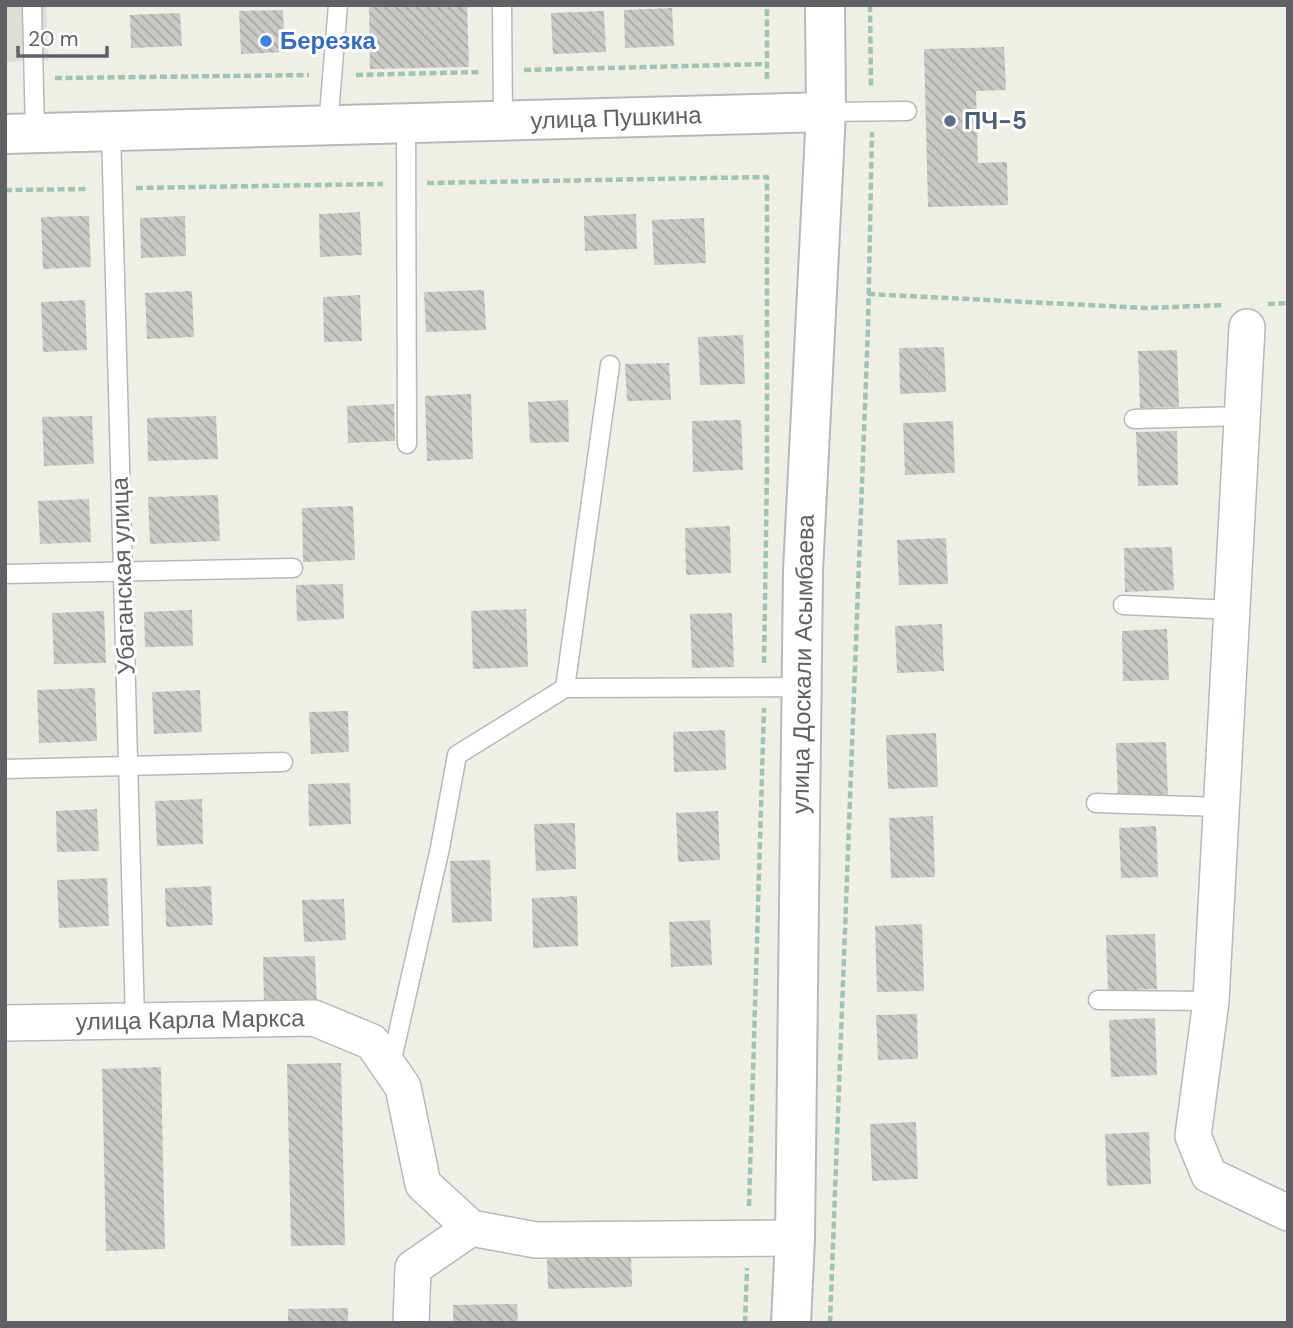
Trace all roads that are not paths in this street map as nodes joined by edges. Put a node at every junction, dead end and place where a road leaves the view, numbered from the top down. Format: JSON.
{"nodes":[{"id":1,"x":32,"y":5,"type":"edge"},
{"id":2,"x":338,"y":5,"type":"edge"},
{"id":3,"x":502,"y":5,"type":"edge"},
{"id":4,"x":825,"y":5,"type":"edge"},
{"id":5,"x":907,"y":111,"type":"dead end"},
{"id":6,"x":826,"y":112,"type":"junction"},
{"id":7,"x":503,"y":121,"type":"junction"},
{"id":8,"x":406,"y":123,"type":"junction"},
{"id":9,"x":328,"y":126,"type":"junction"},
{"id":10,"x":110,"y":131,"type":"junction"},
{"id":11,"x":20,"y":134,"type":"edge"},
{"id":12,"x":1249,"y":312,"type":"road end"},
{"id":13,"x":610,"y":365,"type":"dead end"},
{"id":14,"x":1242,"y":416,"type":"junction"},
{"id":15,"x":1134,"y":419,"type":"dead end"},
{"id":16,"x":407,"y":444,"type":"dead end"},
{"id":17,"x":293,"y":568,"type":"dead end"},
{"id":18,"x":122,"y":572,"type":"junction"},
{"id":19,"x":5,"y":574,"type":"edge"},
{"id":20,"x":1124,"y":605,"type":"dead end"},
{"id":21,"x":1232,"y":610,"type":"junction"},
{"id":22,"x":802,"y":687,"type":"junction"},
{"id":23,"x":565,"y":688,"type":"junction"},
{"id":24,"x":283,"y":762,"type":"dead end"},
{"id":25,"x":128,"y":766,"type":"junction"},
{"id":26,"x":5,"y":769,"type":"edge"},
{"id":27,"x":1096,"y":803,"type":"dead end"},
{"id":28,"x":1221,"y":807,"type":"junction"},
{"id":29,"x":1097,"y":1000,"type":"dead end"},
{"id":30,"x":1211,"y":1001,"type":"junction"},
{"id":31,"x":135,"y":1020,"type":"junction"},
{"id":32,"x":5,"y":1023,"type":"edge"},
{"id":33,"x":390,"y":1069,"type":"junction"},
{"id":34,"x":1288,"y":1213,"type":"edge"},
{"id":35,"x":471,"y":1228,"type":"junction"},
{"id":36,"x":795,"y":1238,"type":"junction"},
{"id":37,"x":411,"y":1323,"type":"edge"},
{"id":38,"x":791,"y":1323,"type":"edge"}],
"edges":[{"from":1,"to":11,"type":"lane"},
{"from":2,"to":9,"type":"lane"},
{"from":3,"to":7,"type":"lane"},
{"from":4,"to":6,"type":"street","name":"улица Доскали Асымбаева"},
{"from":5,"to":6,"type":"lane"},
{"from":6,"to":7,"type":"street","name":"улица Пушкина"},
{"from":6,"to":22,"type":"street","name":"улица Доскали Асымбаева"},
{"from":7,"to":8,"type":"street","name":"улица Пушкина"},
{"from":8,"to":9,"type":"street","name":"улица Пушкина"},
{"from":8,"to":16,"type":"lane"},
{"from":9,"to":10,"type":"street","name":"улица Пушкина"},
{"from":10,"to":11,"type":"street","name":"улица Пушкина"},
{"from":10,"to":18,"type":"lane","name":"Убаганская улица"},
{"from":12,"to":14,"type":"street"},
{"from":13,"to":23,"type":"lane"},
{"from":14,"to":15,"type":"lane"},
{"from":14,"to":21,"type":"street"},
{"from":17,"to":18,"type":"lane"},
{"from":18,"to":19,"type":"lane"},
{"from":18,"to":25,"type":"lane","name":"Убаганская улица"},
{"from":20,"to":21,"type":"lane"},
{"from":21,"to":28,"type":"street"},
{"from":22,"to":23,"type":"lane"},
{"from":22,"to":36,"type":"street","name":"улица Доскали Асымбаева"},
{"from":23,"to":33,"type":"lane"},
{"from":24,"to":25,"type":"lane"},
{"from":25,"to":26,"type":"lane"},
{"from":25,"to":31,"type":"lane","name":"Убаганская улица"},
{"from":27,"to":28,"type":"lane"},
{"from":28,"to":30,"type":"street"},
{"from":29,"to":30,"type":"lane"},
{"from":30,"to":34,"type":"street"},
{"from":31,"to":32,"type":"street","name":"улица Карла Маркса"},
{"from":31,"to":33,"type":"street","name":"улица Карла Маркса"},
{"from":33,"to":35,"type":"street","name":"улица Карла Маркса"},
{"from":35,"to":36,"type":"street"},
{"from":35,"to":37,"type":"street"},
{"from":36,"to":38,"type":"street","name":"улица Доскали Асымбаева"}]}
